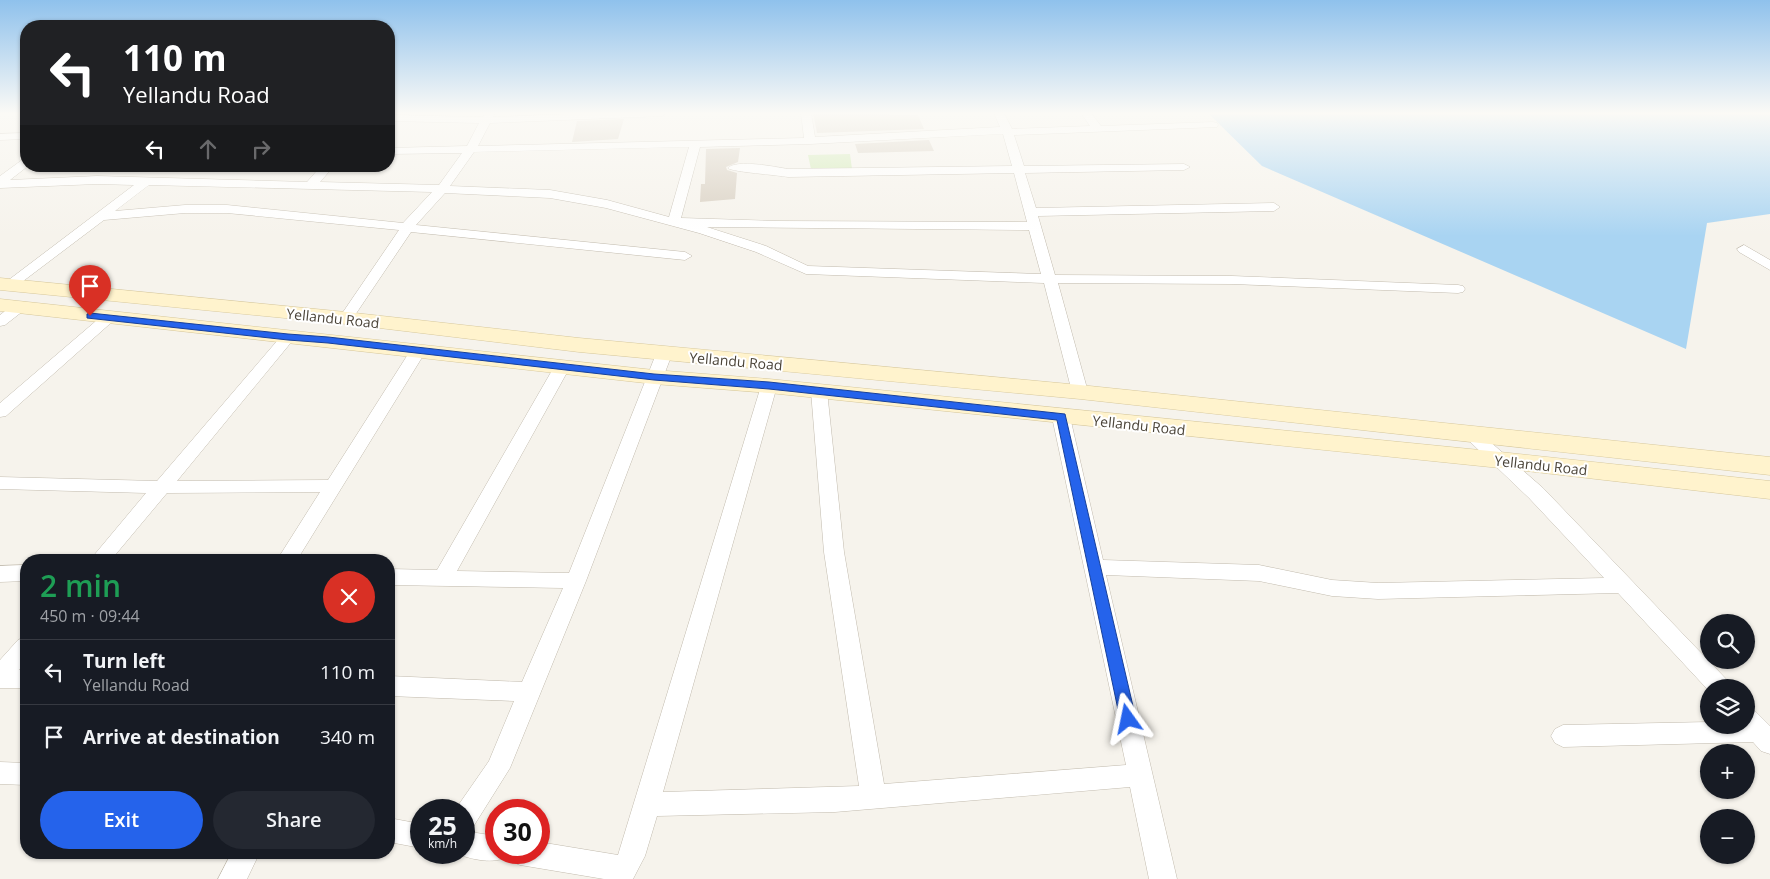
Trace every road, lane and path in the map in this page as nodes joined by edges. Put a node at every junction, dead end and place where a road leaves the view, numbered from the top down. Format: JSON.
{"nodes":[{"id":1,"x":467,"y":154,"type":"edge"},
{"id":2,"x":693,"y":154,"type":"edge"},
{"id":3,"x":1014,"y":154,"type":"edge"},
{"id":4,"x":20,"y":167,"type":"edge"},
{"id":5,"x":1184,"y":167,"type":"dead end"},
{"id":6,"x":734,"y":168,"type":"dead end"},
{"id":7,"x":1018,"y":170,"type":"junction"},
{"id":8,"x":323,"y":172,"type":"edge"},
{"id":9,"x":145,"y":182,"type":"junction"},
{"id":10,"x":0,"y":183,"type":"edge"},
{"id":11,"x":311,"y":186,"type":"junction"},
{"id":12,"x":442,"y":188,"type":"junction"},
{"id":13,"x":1274,"y":207,"type":"dead end"},
{"id":14,"x":1030,"y":212,"type":"junction"},
{"id":15,"x":100,"y":216,"type":"junction"},
{"id":16,"x":674,"y":222,"type":"junction"},
{"id":17,"x":408,"y":226,"type":"junction"},
{"id":18,"x":1035,"y":226,"type":"junction"},
{"id":19,"x":1744,"y":249,"type":"dead end"},
{"id":20,"x":685,"y":256,"type":"dead end"},
{"id":21,"x":1770,"y":266,"type":"edge"},
{"id":22,"x":1051,"y":279,"type":"junction"},
{"id":23,"x":1458,"y":289,"type":"dead end"},
{"id":24,"x":5,"y":301,"type":"edge"},
{"id":25,"x":108,"y":318,"type":"junction"},
{"id":26,"x":346,"y":318,"type":"junction"},
{"id":27,"x":288,"y":337,"type":"junction"},
{"id":28,"x":418,"y":351,"type":"junction"},
{"id":29,"x":664,"y":354,"type":"junction"},
{"id":30,"x":562,"y":367,"type":"junction"},
{"id":31,"x":654,"y":377,"type":"junction"},
{"id":32,"x":769,"y":386,"type":"junction"},
{"id":33,"x":819,"y":391,"type":"junction"},
{"id":34,"x":1080,"y":392,"type":"junction"},
{"id":35,"x":0,"y":412,"type":"edge"},
{"id":36,"x":1062,"y":417,"type":"junction"},
{"id":37,"x":1473,"y":436,"type":"junction"},
{"id":38,"x":1500,"y":460,"type":"junction"},
{"id":39,"x":1770,"y":466,"type":"edge"},
{"id":40,"x":0,"y":483,"type":"edge"},
{"id":41,"x":335,"y":486,"type":"junction"},
{"id":42,"x":163,"y":487,"type":"junction"},
{"id":43,"x":1770,"y":490,"type":"edge"},
{"id":44,"x":105,"y":554,"type":"edge"},
{"id":45,"x":291,"y":554,"type":"edge"},
{"id":46,"x":1094,"y":567,"type":"junction"},
{"id":47,"x":20,"y":573,"type":"edge"},
{"id":48,"x":0,"y":574,"type":"edge"},
{"id":49,"x":395,"y":577,"type":"edge"},
{"id":50,"x":443,"y":578,"type":"junction"},
{"id":51,"x":576,"y":581,"type":"junction"},
{"id":52,"x":1623,"y":585,"type":"junction"},
{"id":53,"x":20,"y":653,"type":"edge"},
{"id":54,"x":0,"y":677,"type":"edge"},
{"id":55,"x":20,"y":679,"type":"edge"},
{"id":56,"x":1712,"y":679,"type":"edge"},
{"id":57,"x":395,"y":686,"type":"edge"},
{"id":58,"x":530,"y":692,"type":"junction"},
{"id":59,"x":1759,"y":730,"type":"edge"},
{"id":60,"x":1563,"y":736,"type":"dead end"},
{"id":61,"x":0,"y":773,"type":"edge"},
{"id":62,"x":20,"y":774,"type":"edge"},
{"id":63,"x":1140,"y":776,"type":"junction"},
{"id":64,"x":873,"y":796,"type":"junction"},
{"id":65,"x":475,"y":802,"type":"edge"},
{"id":66,"x":647,"y":804,"type":"junction"},
{"id":67,"x":395,"y":831,"type":"edge"},
{"id":68,"x":410,"y":834,"type":"edge"},
{"id":69,"x":550,"y":858,"type":"edge"},
{"id":70,"x":243,"y":859,"type":"edge"},
{"id":71,"x":622,"y":874,"type":"edge"},
{"id":72,"x":232,"y":879,"type":"edge"},
{"id":73,"x":1163,"y":879,"type":"edge"}],
"edges":[{"from":1,"to":12,"type":"street"},
{"from":2,"to":16,"type":"street"},
{"from":3,"to":7,"type":"street"},
{"from":4,"to":10,"type":"street"},
{"from":5,"to":7,"type":"street"},
{"from":6,"to":7,"type":"street"},
{"from":7,"to":14,"type":"street"},
{"from":8,"to":11,"type":"street"},
{"from":9,"to":10,"type":"street"},
{"from":9,"to":11,"type":"street"},
{"from":9,"to":15,"type":"street"},
{"from":11,"to":12,"type":"street"},
{"from":12,"to":16,"type":"street"},
{"from":12,"to":17,"type":"street"},
{"from":13,"to":14,"type":"street"},
{"from":14,"to":18,"type":"street"},
{"from":15,"to":17,"type":"street"},
{"from":15,"to":24,"type":"street"},
{"from":16,"to":18,"type":"street"},
{"from":16,"to":22,"type":"street"},
{"from":17,"to":20,"type":"street"},
{"from":17,"to":26,"type":"street"},
{"from":18,"to":22,"type":"street"},
{"from":19,"to":21,"type":"street"},
{"from":22,"to":23,"type":"street"},
{"from":22,"to":34,"type":"street"},
{"from":24,"to":25,"type":"main road","name":"Yellandu Road"},
{"from":24,"to":26,"type":"main road","name":"Yellandu Road"},
{"from":25,"to":27,"type":"main road","name":"Yellandu Road"},
{"from":25,"to":35,"type":"street"},
{"from":26,"to":29,"type":"main road","name":"Yellandu Road"},
{"from":27,"to":28,"type":"main road","name":"Yellandu Road"},
{"from":27,"to":42,"type":"street"},
{"from":28,"to":30,"type":"main road","name":"Yellandu Road"},
{"from":28,"to":41,"type":"street"},
{"from":29,"to":31,"type":"street"},
{"from":29,"to":34,"type":"main road","name":"Yellandu Road"},
{"from":30,"to":31,"type":"main road","name":"Yellandu Road"},
{"from":30,"to":50,"type":"street"},
{"from":31,"to":32,"type":"main road","name":"Yellandu Road"},
{"from":31,"to":51,"type":"street"},
{"from":32,"to":33,"type":"main road","name":"Yellandu Road"},
{"from":32,"to":66,"type":"street"},
{"from":33,"to":36,"type":"main road","name":"Yellandu Road"},
{"from":33,"to":64,"type":"street"},
{"from":34,"to":37,"type":"main road","name":"Yellandu Road"},
{"from":36,"to":38,"type":"main road","name":"Yellandu Road"},
{"from":36,"to":46,"type":"street"},
{"from":37,"to":38,"type":"street"},
{"from":37,"to":39,"type":"main road","name":"Yellandu Road"},
{"from":38,"to":43,"type":"main road","name":"Yellandu Road"},
{"from":38,"to":52,"type":"street"},
{"from":40,"to":42,"type":"street"},
{"from":41,"to":42,"type":"street"},
{"from":41,"to":45,"type":"street"},
{"from":42,"to":44,"type":"street"},
{"from":46,"to":52,"type":"street"},
{"from":46,"to":63,"type":"street"},
{"from":47,"to":48,"type":"street"},
{"from":49,"to":50,"type":"street"},
{"from":50,"to":51,"type":"street"},
{"from":51,"to":58,"type":"street"},
{"from":52,"to":56,"type":"street"},
{"from":53,"to":54,"type":"street"},
{"from":54,"to":55,"type":"street"},
{"from":57,"to":58,"type":"street"},
{"from":58,"to":65,"type":"street"},
{"from":59,"to":60,"type":"street"},
{"from":61,"to":62,"type":"street"},
{"from":63,"to":64,"type":"street"},
{"from":63,"to":73,"type":"street"},
{"from":64,"to":66,"type":"street"},
{"from":66,"to":71,"type":"street"},
{"from":67,"to":68,"type":"street"},
{"from":69,"to":71,"type":"street"},
{"from":70,"to":72,"type":"street"}]}
